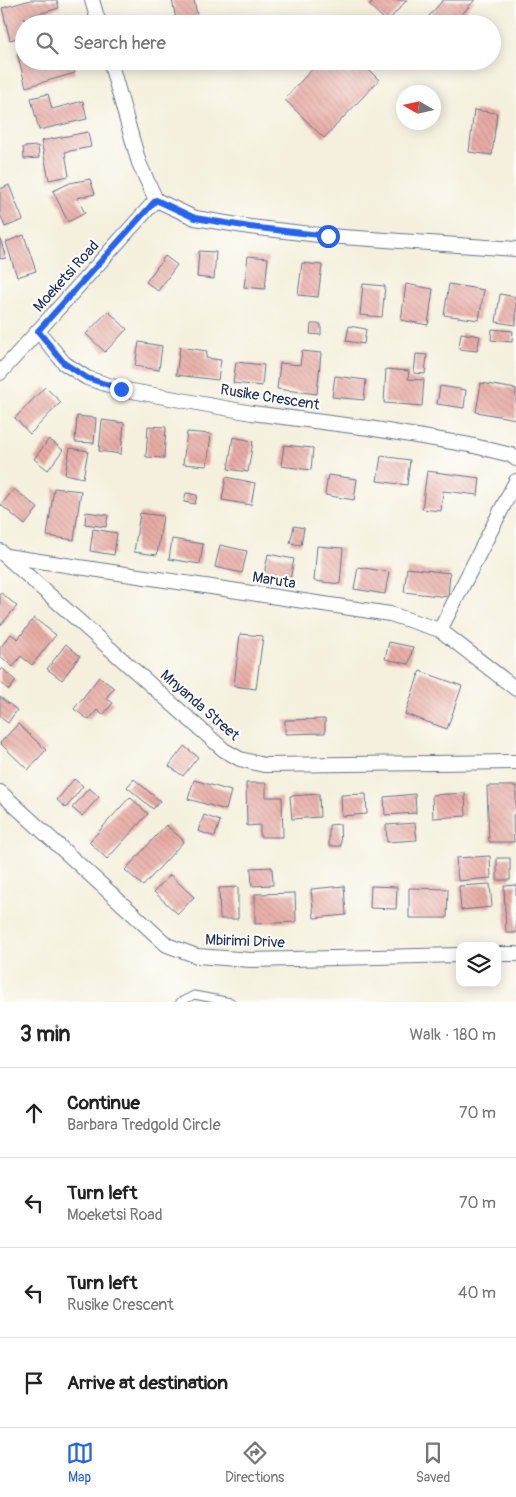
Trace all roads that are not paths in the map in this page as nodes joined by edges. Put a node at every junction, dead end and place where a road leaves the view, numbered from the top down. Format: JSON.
{"nodes":[{"id":1,"x":92,"y":0,"type":"edge"},
{"id":2,"x":96,"y":15,"type":"edge"},
{"id":3,"x":113,"y":70,"type":"edge"},
{"id":4,"x":156,"y":200,"type":"junction"},
{"id":5,"x":516,"y":249,"type":"edge"},
{"id":6,"x":38,"y":331,"type":"junction"},
{"id":7,"x":2,"y":365,"type":"edge"},
{"id":8,"x":516,"y":459,"type":"edge"},
{"id":9,"x":516,"y":480,"type":"edge"},
{"id":10,"x":3,"y":553,"type":"edge"},
{"id":11,"x":440,"y":630,"type":"junction"},
{"id":12,"x":516,"y":690,"type":"edge"},
{"id":13,"x":516,"y":762,"type":"edge"},
{"id":14,"x":0,"y":792,"type":"edge"},
{"id":15,"x":501,"y":954,"type":"edge"},
{"id":16,"x":516,"y":954,"type":"edge"},
{"id":17,"x":456,"y":955,"type":"edge"},
{"id":18,"x":180,"y":1002,"type":"edge"},
{"id":19,"x":231,"y":1002,"type":"edge"}],
"edges":[{"from":1,"to":2,"type":"street"},
{"from":3,"to":4,"type":"street"},
{"from":4,"to":5,"type":"street"},
{"from":4,"to":6,"type":"street","name":"Moeketsi Road"},
{"from":6,"to":7,"type":"street","name":"Moeketsi Road"},
{"from":6,"to":8,"type":"street","name":"Rusike Crescent"},
{"from":9,"to":11,"type":"street"},
{"from":10,"to":11,"type":"street","name":"Maruta"},
{"from":10,"to":13,"type":"street","name":"Mnyanda Street"},
{"from":11,"to":12,"type":"street","name":"Maruta"},
{"from":14,"to":17,"type":"street","name":"Mbirimi Drive"},
{"from":15,"to":16,"type":"street"},
{"from":18,"to":19,"type":"lane"}]}
